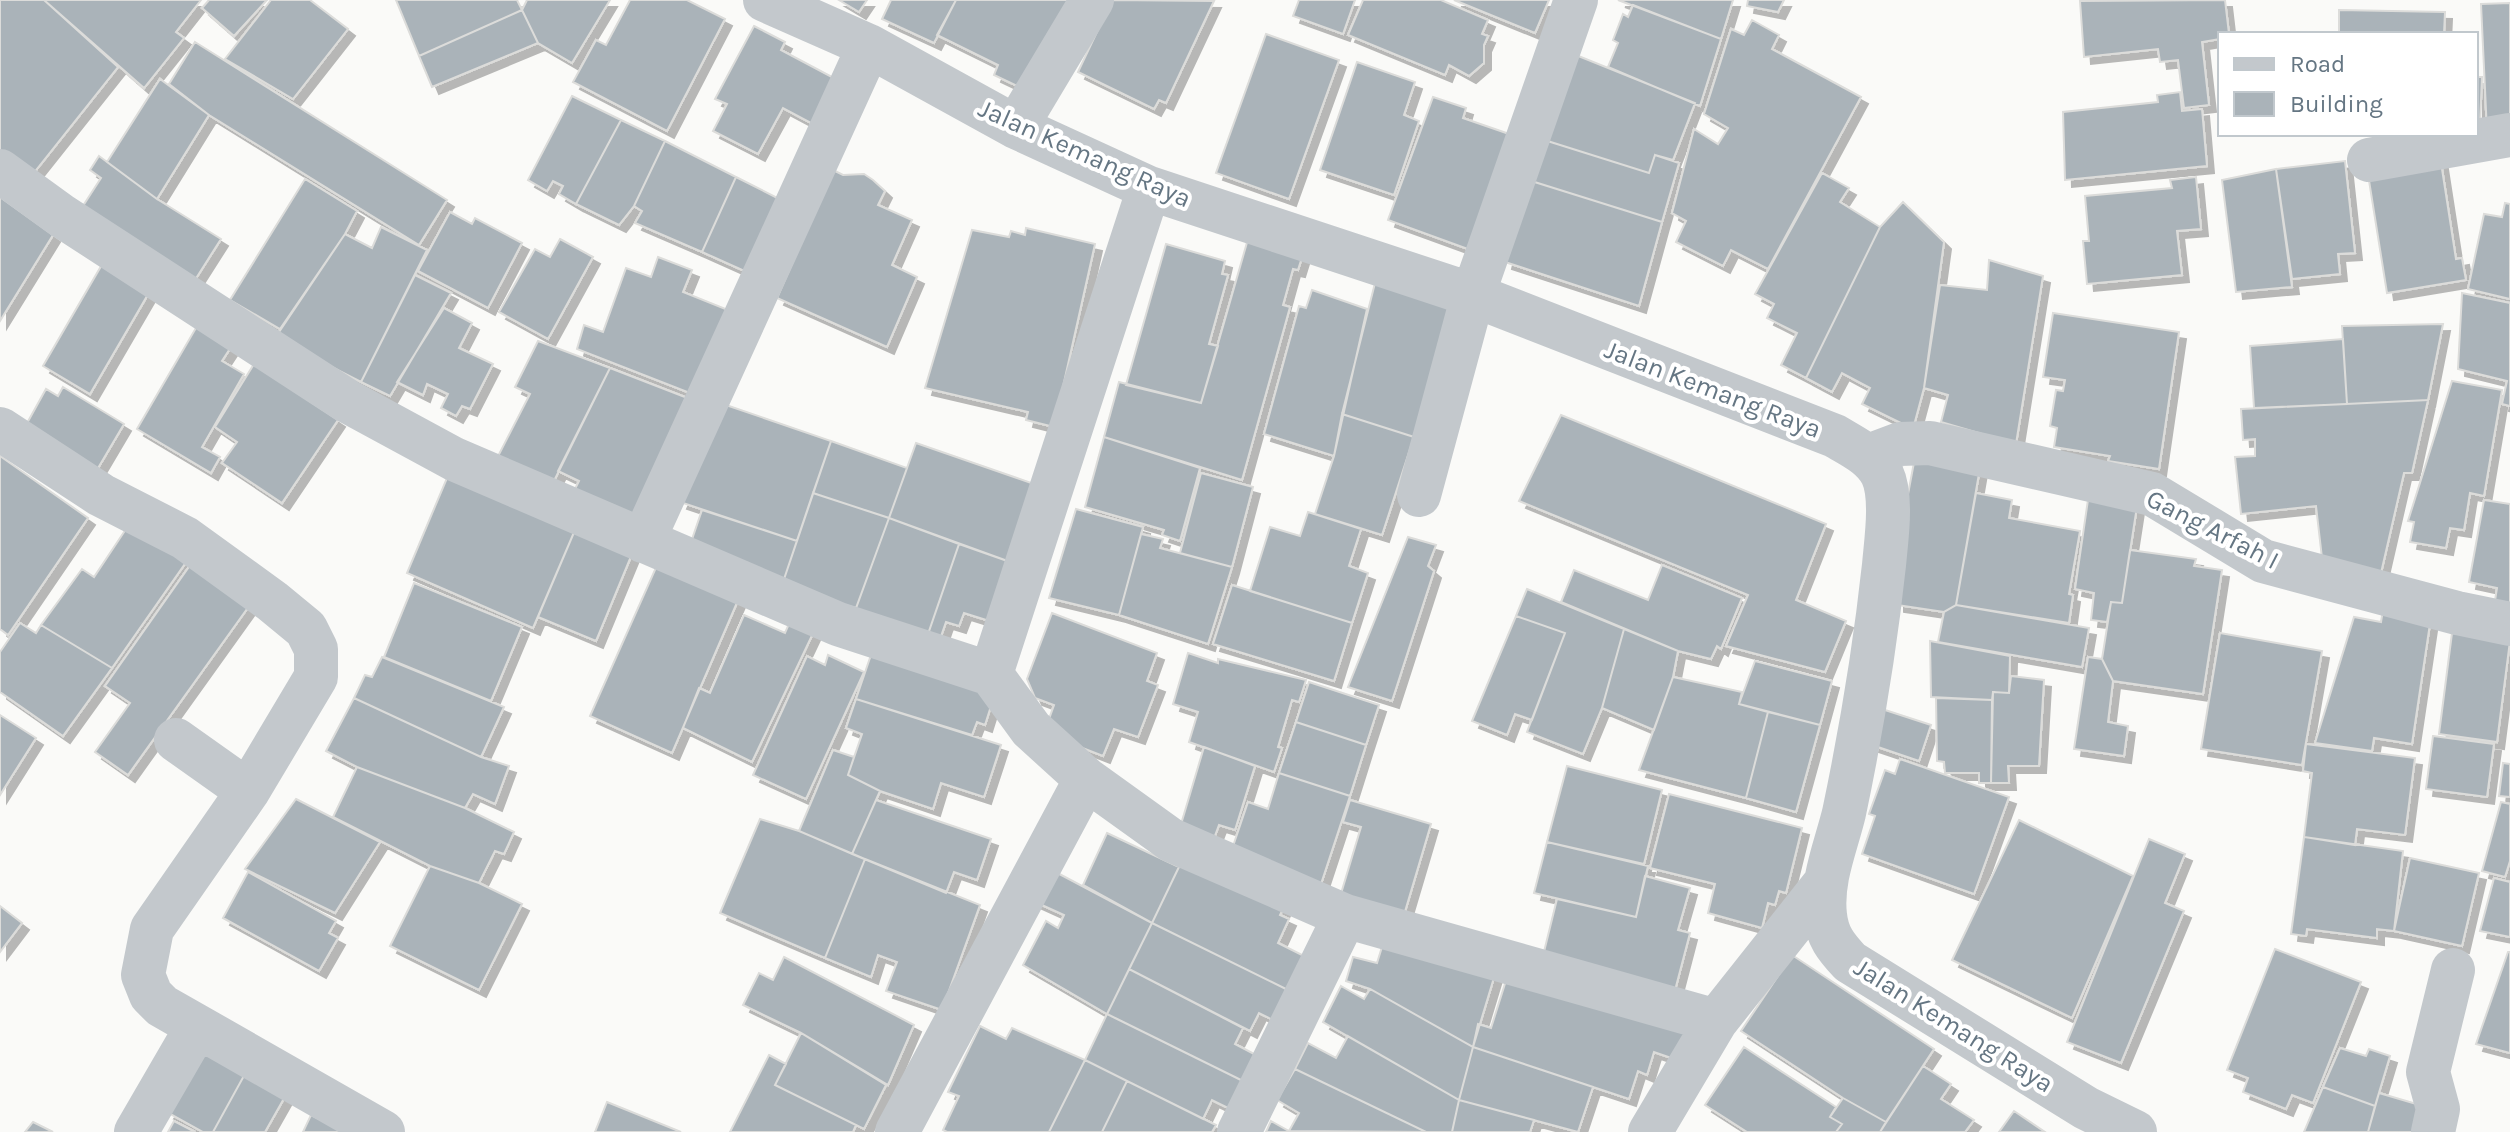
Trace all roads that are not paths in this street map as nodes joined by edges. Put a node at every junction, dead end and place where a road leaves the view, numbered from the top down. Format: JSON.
{"nodes":[{"id":1,"x":765,"y":0,"type":"edge"},
{"id":2,"x":1092,"y":0,"type":"edge"},
{"id":3,"x":1576,"y":0,"type":"edge"},
{"id":4,"x":869,"y":46,"type":"junction"},
{"id":5,"x":1016,"y":127,"type":"junction"},
{"id":6,"x":2510,"y":135,"type":"edge"},
{"id":7,"x":2369,"y":160,"type":"dead end"},
{"id":8,"x":0,"y":171,"type":"edge"},
{"id":9,"x":1149,"y":188,"type":"junction"},
{"id":10,"x":1473,"y":295,"type":"junction"},
{"id":11,"x":0,"y":429,"type":"edge"},
{"id":12,"x":1868,"y":456,"type":"junction"},
{"id":13,"x":1419,"y":495,"type":"dead end"},
{"id":14,"x":643,"y":541,"type":"junction"},
{"id":15,"x":2510,"y":624,"type":"edge"},
{"id":16,"x":991,"y":674,"type":"junction"},
{"id":17,"x":176,"y":740,"type":"dead end"},
{"id":18,"x":1086,"y":779,"type":"junction"},
{"id":19,"x":248,"y":791,"type":"junction"},
{"id":20,"x":1826,"y":882,"type":"junction"},
{"id":21,"x":1345,"y":916,"type":"junction"},
{"id":22,"x":2453,"y":970,"type":"dead end"},
{"id":23,"x":1716,"y":1021,"type":"junction"},
{"id":24,"x":197,"y":1027,"type":"junction"},
{"id":25,"x":136,"y":1132,"type":"edge"},
{"id":26,"x":383,"y":1132,"type":"edge"},
{"id":27,"x":897,"y":1132,"type":"edge"},
{"id":28,"x":1239,"y":1132,"type":"edge"},
{"id":29,"x":1650,"y":1132,"type":"edge"},
{"id":30,"x":2135,"y":1132,"type":"edge"},
{"id":31,"x":2433,"y":1132,"type":"edge"}],
"edges":[{"from":1,"to":4,"type":"street","name":"Jalan Kemang Raya"},
{"from":2,"to":5,"type":"street"},
{"from":3,"to":10,"type":"street"},
{"from":4,"to":5,"type":"street","name":"Jalan Kemang Raya"},
{"from":4,"to":14,"type":"street"},
{"from":5,"to":9,"type":"street","name":"Jalan Kemang Raya"},
{"from":6,"to":7,"type":"street"},
{"from":8,"to":14,"type":"street"},
{"from":9,"to":10,"type":"street","name":"Jalan Kemang Raya"},
{"from":9,"to":16,"type":"street"},
{"from":10,"to":12,"type":"street","name":"Jalan Kemang Raya"},
{"from":10,"to":13,"type":"street"},
{"from":11,"to":19,"type":"street"},
{"from":12,"to":15,"type":"street","name":"Gang Arfah I"},
{"from":12,"to":20,"type":"street","name":"Jalan Kemang Raya"},
{"from":14,"to":16,"type":"street"},
{"from":16,"to":18,"type":"street"},
{"from":17,"to":19,"type":"street"},
{"from":18,"to":21,"type":"street"},
{"from":18,"to":27,"type":"street"},
{"from":19,"to":24,"type":"street"},
{"from":20,"to":23,"type":"street"},
{"from":20,"to":30,"type":"street","name":"Jalan Kemang Raya"},
{"from":21,"to":23,"type":"street"},
{"from":21,"to":28,"type":"street"},
{"from":22,"to":31,"type":"street"},
{"from":23,"to":29,"type":"street"},
{"from":24,"to":25,"type":"street"},
{"from":24,"to":26,"type":"street"}]}
